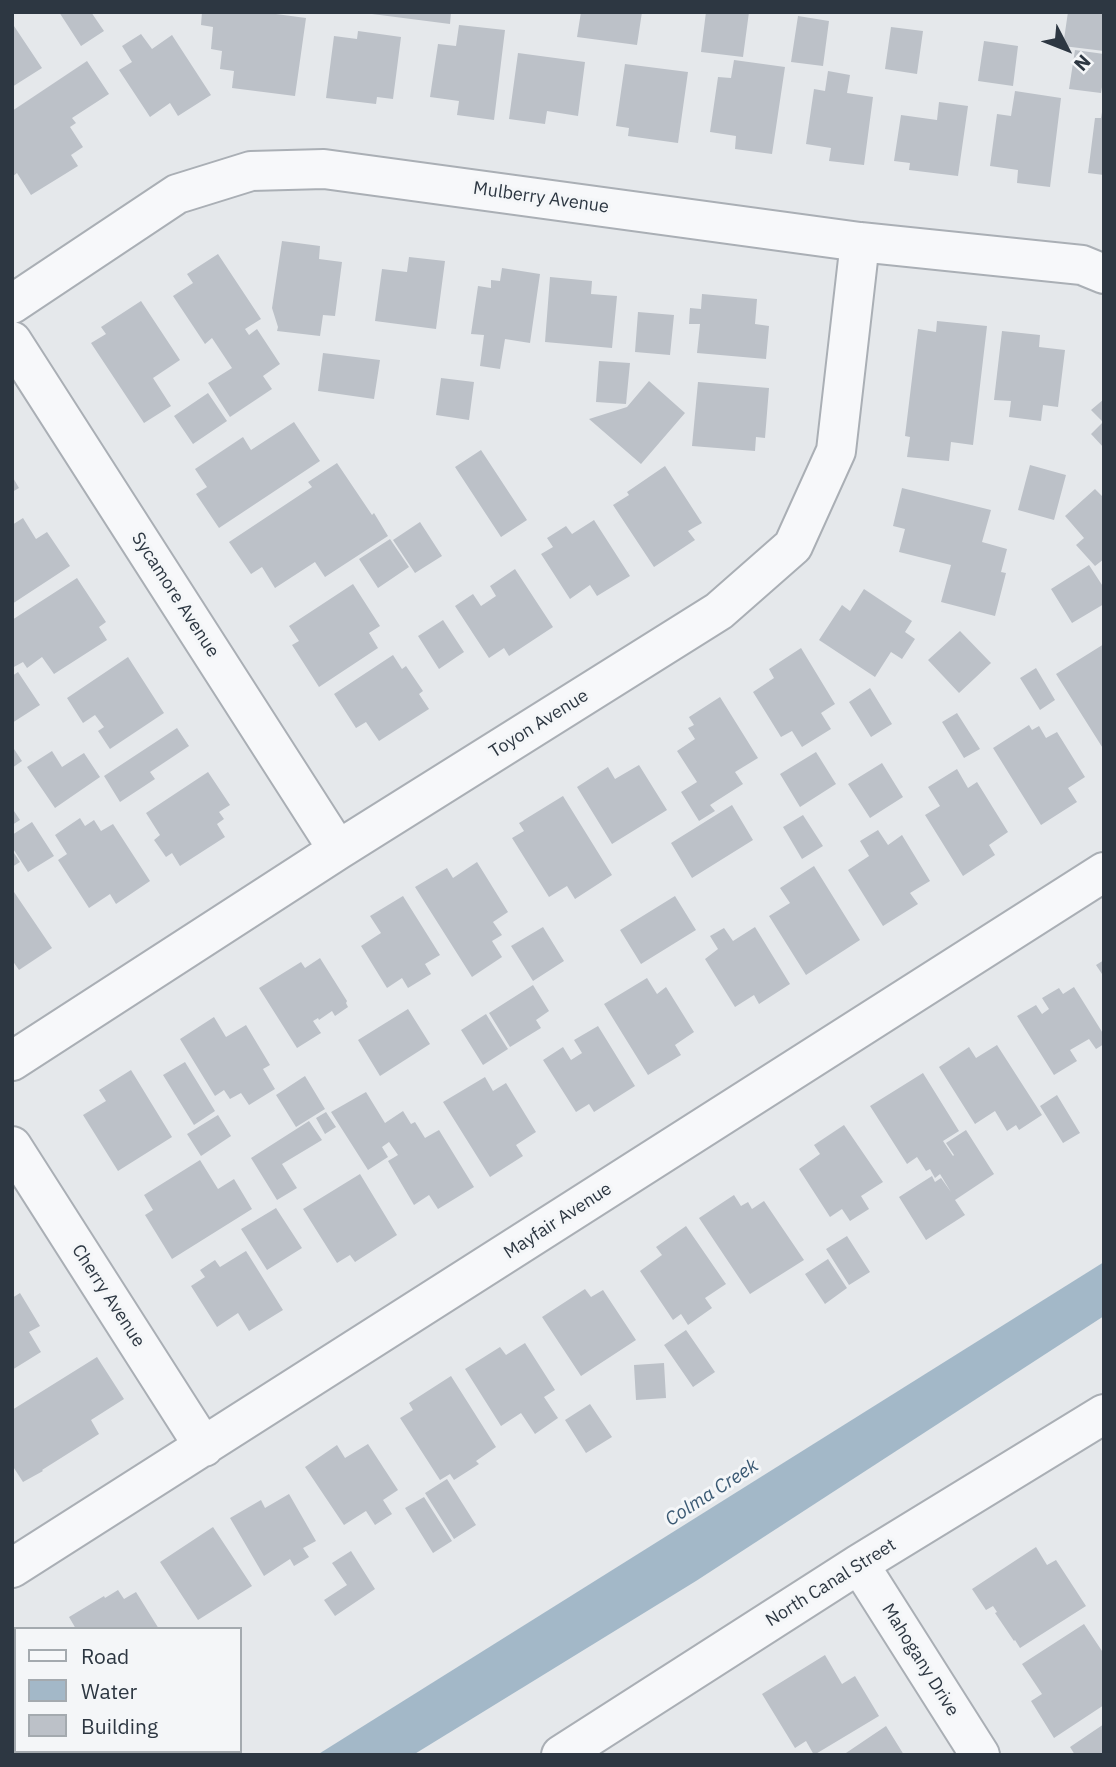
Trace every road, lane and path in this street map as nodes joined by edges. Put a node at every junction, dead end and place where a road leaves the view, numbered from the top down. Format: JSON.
{"nodes":[{"id":1,"x":860,"y":242,"type":"junction"},
{"id":2,"x":1104,"y":274,"type":"edge"},
{"id":3,"x":12,"y":304,"type":"edge"},
{"id":4,"x":12,"y":341,"type":"edge"},
{"id":5,"x":338,"y":850,"type":"junction"},
{"id":6,"x":1104,"y":872,"type":"edge"},
{"id":7,"x":12,"y":1062,"type":"edge"},
{"id":8,"x":12,"y":1146,"type":"edge"},
{"id":9,"x":1104,"y":1414,"type":"edge"},
{"id":10,"x":204,"y":1447,"type":"junction"},
{"id":11,"x":859,"y":1564,"type":"junction"},
{"id":12,"x":12,"y":1568,"type":"edge"},
{"id":13,"x":561,"y":1755,"type":"edge"},
{"id":14,"x":980,"y":1755,"type":"edge"}],
"edges":[{"from":1,"to":2,"type":"street","name":"Mulberry Avenue"},
{"from":1,"to":3,"type":"street","name":"Mulberry Avenue"},
{"from":1,"to":5,"type":"street","name":"Toyon Avenue"},
{"from":4,"to":5,"type":"street","name":"Sycamore Avenue"},
{"from":5,"to":7,"type":"street","name":"Toyon Avenue"},
{"from":6,"to":10,"type":"street","name":"Mayfair Avenue"},
{"from":8,"to":10,"type":"street","name":"Cherry Avenue"},
{"from":9,"to":11,"type":"street","name":"North Canal Street"},
{"from":10,"to":12,"type":"street","name":"Mayfair Avenue"},
{"from":11,"to":13,"type":"street","name":"North Canal Street"},
{"from":11,"to":14,"type":"street","name":"Mahogany Drive"}]}
